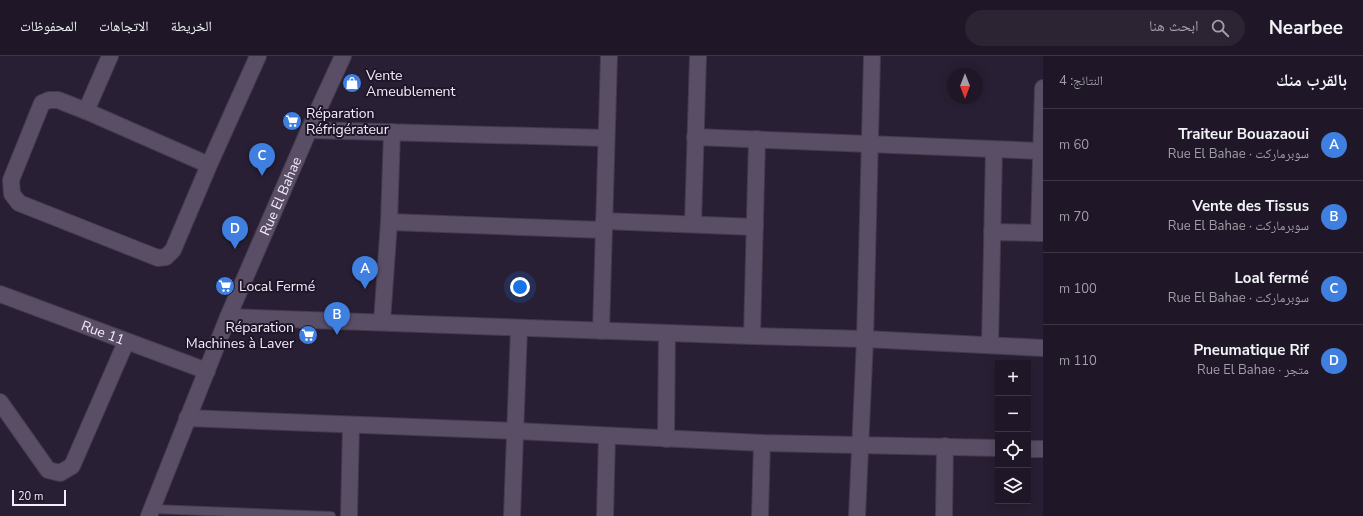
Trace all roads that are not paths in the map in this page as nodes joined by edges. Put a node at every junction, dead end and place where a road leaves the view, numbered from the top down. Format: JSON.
{"nodes":[{"id":1,"x":110,"y":56,"type":"edge"},
{"id":2,"x":258,"y":56,"type":"edge"},
{"id":3,"x":343,"y":56,"type":"edge"},
{"id":4,"x":609,"y":56,"type":"edge"},
{"id":5,"x":698,"y":56,"type":"edge"},
{"id":6,"x":872,"y":56,"type":"edge"},
{"id":7,"x":1043,"y":88,"type":"edge"},
{"id":8,"x":86,"y":111,"type":"junction"},
{"id":9,"x":310,"y":130,"type":"junction"},
{"id":10,"x":392,"y":132,"type":"junction"},
{"id":11,"x":695,"y":137,"type":"junction"},
{"id":12,"x":606,"y":138,"type":"junction"},
{"id":13,"x":757,"y":139,"type":"junction"},
{"id":14,"x":869,"y":144,"type":"junction"},
{"id":15,"x":994,"y":150,"type":"junction"},
{"id":16,"x":1041,"y":151,"type":"junction"},
{"id":17,"x":209,"y":165,"type":"junction"},
{"id":18,"x":389,"y":222,"type":"junction"},
{"id":19,"x":693,"y":224,"type":"junction"},
{"id":20,"x":604,"y":226,"type":"junction"},
{"id":21,"x":755,"y":227,"type":"junction"},
{"id":22,"x":992,"y":232,"type":"junction"},
{"id":23,"x":1041,"y":233,"type":"edge"},
{"id":24,"x":0,"y":294,"type":"edge"},
{"id":25,"x":228,"y":317,"type":"junction"},
{"id":26,"x":382,"y":322,"type":"junction"},
{"id":27,"x":519,"y":328,"type":"junction"},
{"id":28,"x":601,"y":331,"type":"junction"},
{"id":29,"x":667,"y":333,"type":"junction"},
{"id":30,"x":752,"y":336,"type":"junction"},
{"id":31,"x":865,"y":339,"type":"junction"},
{"id":32,"x":126,"y":342,"type":"junction"},
{"id":33,"x":990,"y":345,"type":"junction"},
{"id":34,"x":1043,"y":348,"type":"edge"},
{"id":35,"x":206,"y":371,"type":"junction"},
{"id":36,"x":0,"y":402,"type":"edge"},
{"id":37,"x":187,"y":418,"type":"junction"},
{"id":38,"x":351,"y":425,"type":"junction"},
{"id":39,"x":516,"y":431,"type":"junction"},
{"id":40,"x":607,"y":436,"type":"junction"},
{"id":41,"x":666,"y":438,"type":"junction"},
{"id":42,"x":762,"y":443,"type":"junction"},
{"id":43,"x":859,"y":444,"type":"junction"},
{"id":44,"x":945,"y":446,"type":"junction"},
{"id":45,"x":995,"y":448,"type":"edge"},
{"id":46,"x":1031,"y":449,"type":"edge"},
{"id":47,"x":1043,"y":449,"type":"edge"},
{"id":48,"x":151,"y":512,"type":"edge"},
{"id":49,"x":331,"y":516,"type":"edge"},
{"id":50,"x":349,"y":516,"type":"edge"},
{"id":51,"x":512,"y":516,"type":"edge"},
{"id":52,"x":605,"y":516,"type":"edge"},
{"id":53,"x":760,"y":516,"type":"edge"},
{"id":54,"x":857,"y":516,"type":"edge"},
{"id":55,"x":944,"y":516,"type":"edge"}],
"edges":[{"from":1,"to":8,"type":"street"},
{"from":2,"to":17,"type":"street"},
{"from":3,"to":9,"type":"street","name":"Rue El Bahae"},
{"from":4,"to":12,"type":"street"},
{"from":5,"to":11,"type":"street"},
{"from":6,"to":14,"type":"street"},
{"from":7,"to":16,"type":"street"},
{"from":8,"to":17,"type":"street"},
{"from":8,"to":17,"type":"street"},
{"from":9,"to":10,"type":"street"},
{"from":9,"to":25,"type":"street","name":"Rue El Bahae"},
{"from":10,"to":12,"type":"street"},
{"from":10,"to":18,"type":"street"},
{"from":11,"to":13,"type":"street"},
{"from":11,"to":19,"type":"street"},
{"from":12,"to":20,"type":"street"},
{"from":13,"to":14,"type":"street"},
{"from":13,"to":21,"type":"street"},
{"from":14,"to":15,"type":"street"},
{"from":14,"to":31,"type":"street"},
{"from":15,"to":16,"type":"street"},
{"from":15,"to":22,"type":"street"},
{"from":16,"to":23,"type":"street"},
{"from":18,"to":20,"type":"street"},
{"from":18,"to":26,"type":"street"},
{"from":19,"to":20,"type":"street"},
{"from":19,"to":21,"type":"street"},
{"from":20,"to":28,"type":"street"},
{"from":21,"to":30,"type":"street"},
{"from":22,"to":23,"type":"street"},
{"from":22,"to":33,"type":"street"},
{"from":24,"to":32,"type":"street","name":"Rue 11"},
{"from":25,"to":26,"type":"street"},
{"from":25,"to":35,"type":"street","name":"Rue El Bahae"},
{"from":26,"to":27,"type":"street"},
{"from":27,"to":28,"type":"street"},
{"from":27,"to":39,"type":"street"},
{"from":28,"to":29,"type":"street"},
{"from":29,"to":30,"type":"street"},
{"from":29,"to":41,"type":"street"},
{"from":30,"to":31,"type":"street"},
{"from":31,"to":33,"type":"street"},
{"from":31,"to":43,"type":"street"},
{"from":32,"to":35,"type":"street","name":"Rue 11"},
{"from":32,"to":36,"type":"street"},
{"from":33,"to":34,"type":"street"},
{"from":35,"to":37,"type":"street","name":"Rue El Bahae"},
{"from":37,"to":38,"type":"street"},
{"from":37,"to":48,"type":"street","name":"Rue El Bahae"},
{"from":38,"to":39,"type":"street"},
{"from":38,"to":50,"type":"street"},
{"from":39,"to":40,"type":"street"},
{"from":39,"to":51,"type":"street"},
{"from":40,"to":41,"type":"street"},
{"from":40,"to":52,"type":"street"},
{"from":41,"to":42,"type":"street"},
{"from":42,"to":43,"type":"street"},
{"from":42,"to":53,"type":"street"},
{"from":43,"to":44,"type":"street"},
{"from":43,"to":54,"type":"street"},
{"from":44,"to":45,"type":"street"},
{"from":44,"to":55,"type":"street"},
{"from":46,"to":47,"type":"street"},
{"from":48,"to":49,"type":"lane"}]}
